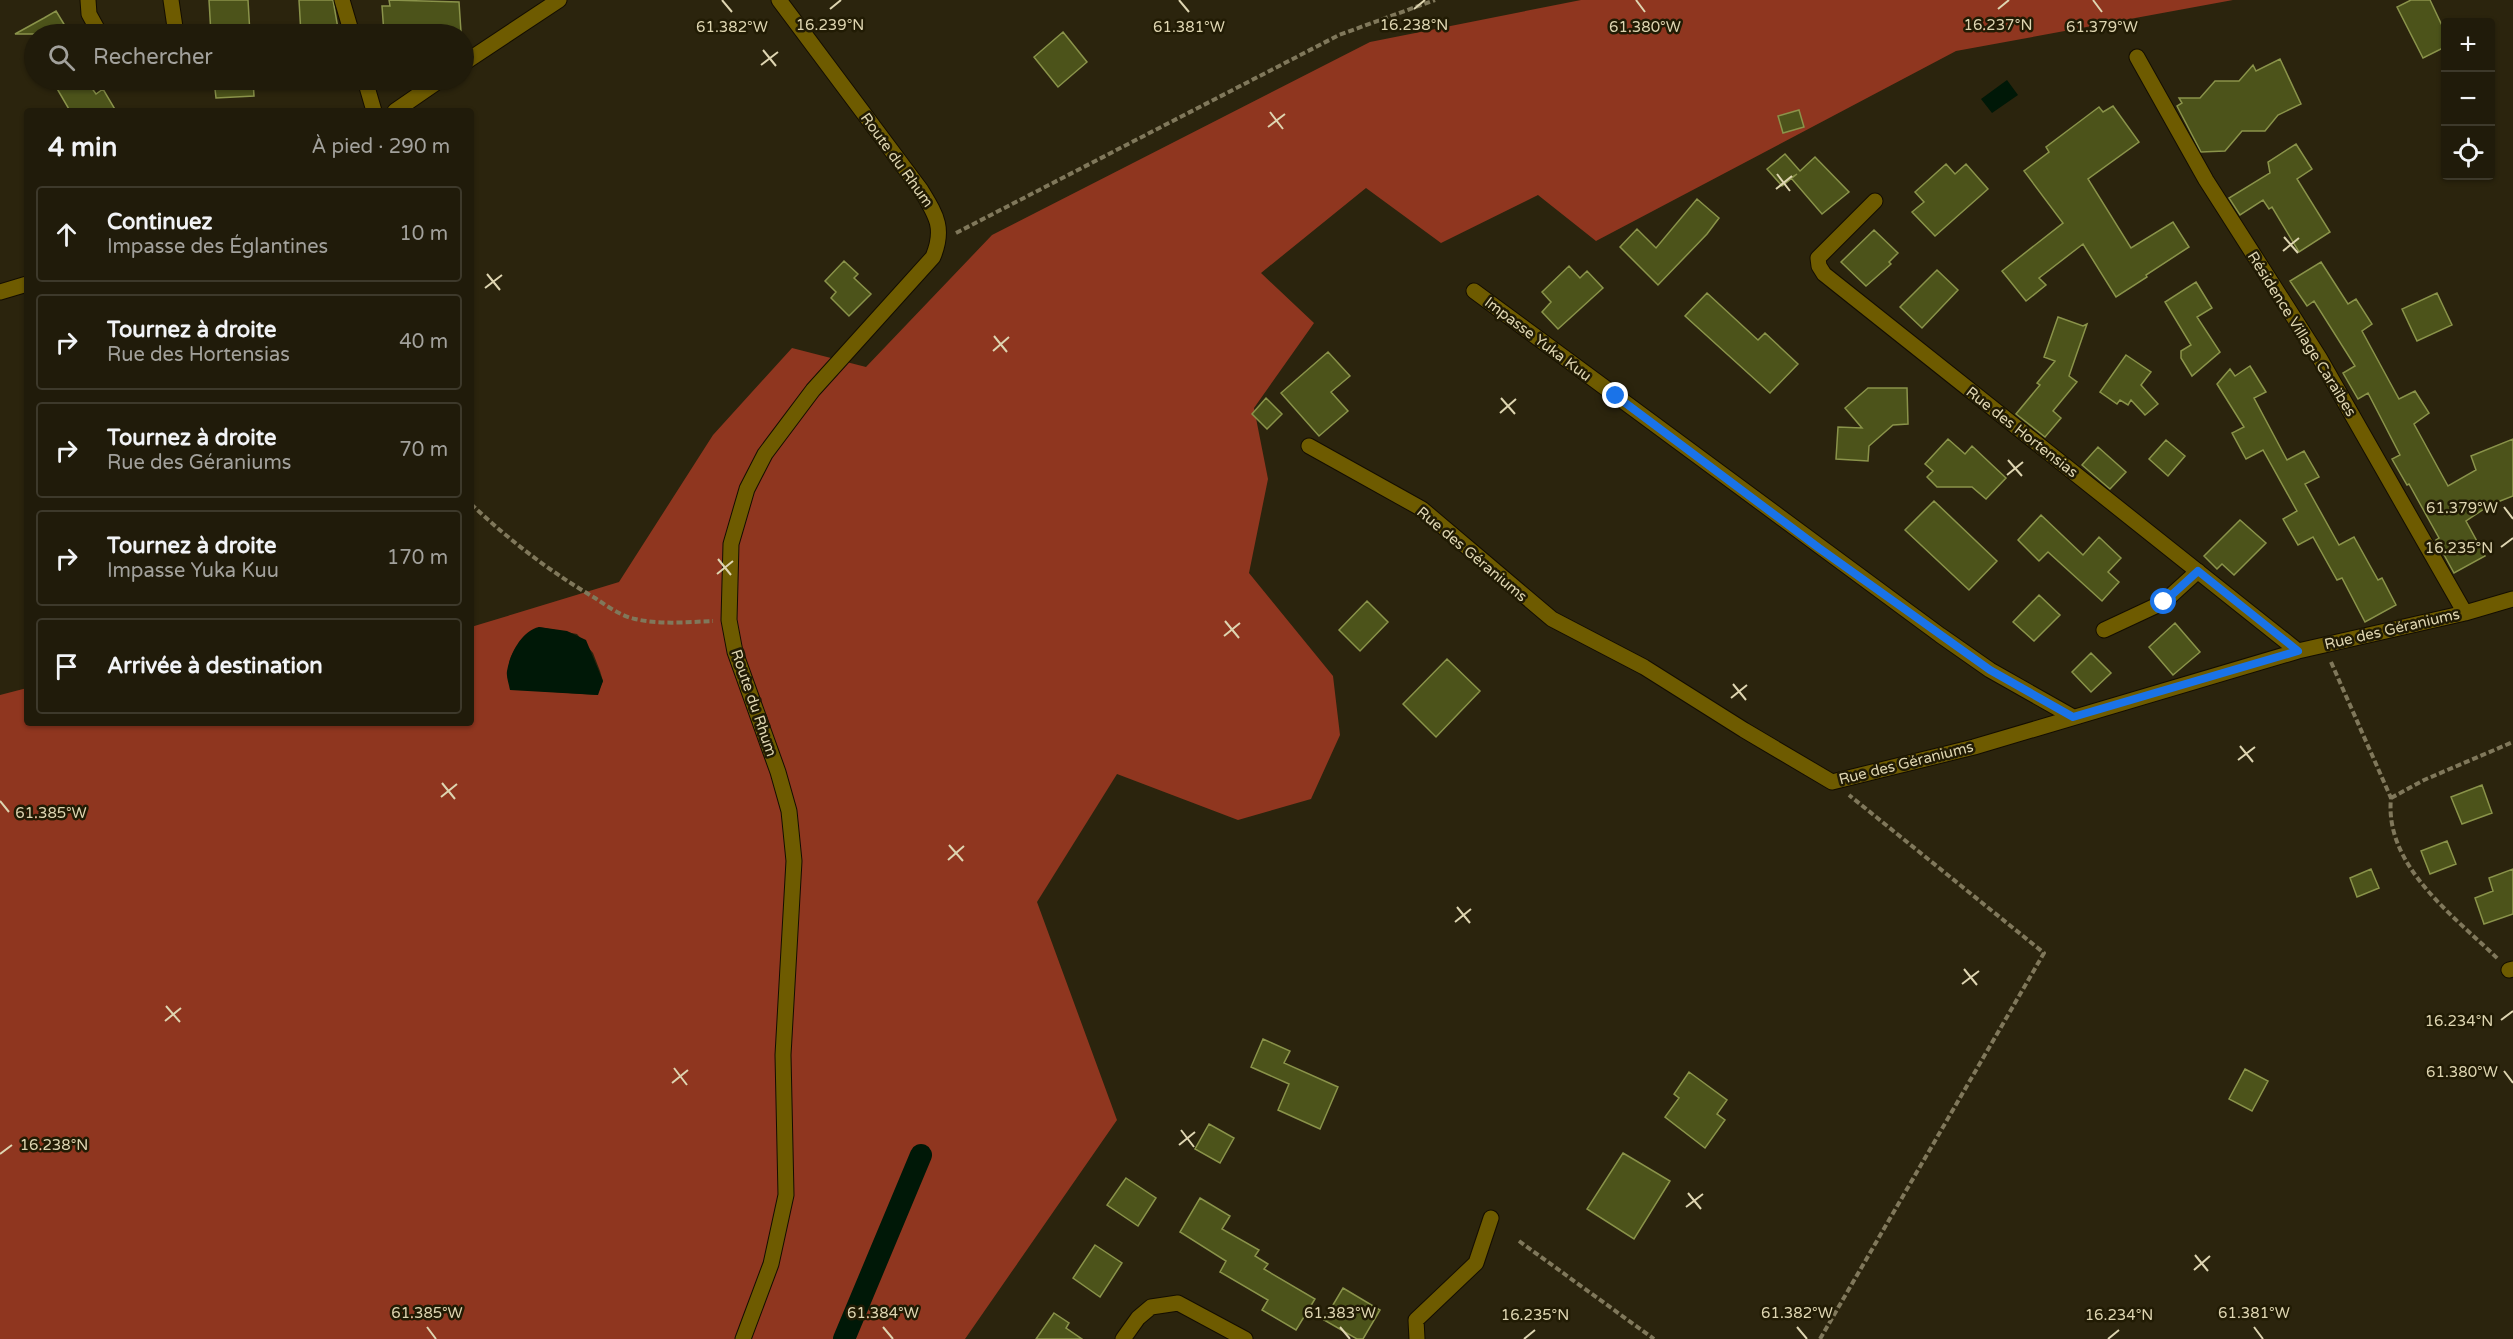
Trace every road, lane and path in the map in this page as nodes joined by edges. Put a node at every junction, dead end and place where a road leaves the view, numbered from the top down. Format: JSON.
{"nodes":[{"id":1,"x":88,"y":0,"type":"edge"},
{"id":2,"x":171,"y":0,"type":"edge"},
{"id":3,"x":342,"y":0,"type":"edge"},
{"id":4,"x":560,"y":0,"type":"edge"},
{"id":5,"x":779,"y":0,"type":"edge"},
{"id":6,"x":1435,"y":0,"type":"edge"},
{"id":7,"x":94,"y":24,"type":"edge"},
{"id":8,"x":175,"y":24,"type":"edge"},
{"id":9,"x":349,"y":24,"type":"edge"},
{"id":10,"x":474,"y":56,"type":"edge"},
{"id":11,"x":2137,"y":57,"type":"dead end"},
{"id":12,"x":368,"y":90,"type":"edge"},
{"id":13,"x":425,"y":90,"type":"edge"},
{"id":14,"x":374,"y":108,"type":"edge"},
{"id":15,"x":399,"y":108,"type":"edge"},
{"id":16,"x":1875,"y":201,"type":"dead end"},
{"id":17,"x":939,"y":241,"type":"junction"},
{"id":18,"x":24,"y":285,"type":"edge"},
{"id":19,"x":1474,"y":291,"type":"dead end"},
{"id":20,"x":0,"y":292,"type":"edge"},
{"id":21,"x":1309,"y":446,"type":"dead end"},
{"id":22,"x":474,"y":507,"type":"edge"},
{"id":23,"x":2198,"y":571,"type":"junction"},
{"id":24,"x":2513,"y":599,"type":"edge"},
{"id":25,"x":2465,"y":613,"type":"junction"},
{"id":26,"x":729,"y":620,"type":"junction"},
{"id":27,"x":2104,"y":630,"type":"dead end"},
{"id":28,"x":2324,"y":645,"type":"junction"},
{"id":29,"x":2298,"y":651,"type":"junction"},
{"id":30,"x":2073,"y":717,"type":"junction"},
{"id":31,"x":2513,"y":742,"type":"edge"},
{"id":32,"x":1832,"y":782,"type":"junction"},
{"id":33,"x":2391,"y":798,"type":"junction"},
{"id":34,"x":2511,"y":970,"type":"edge"},
{"id":35,"x":1491,"y":1218,"type":"dead end"},
{"id":36,"x":1519,"y":1241,"type":"dead end"},
{"id":37,"x":743,"y":1339,"type":"edge"},
{"id":38,"x":1123,"y":1339,"type":"edge"},
{"id":39,"x":1245,"y":1339,"type":"edge"},
{"id":40,"x":1416,"y":1339,"type":"edge"},
{"id":41,"x":1654,"y":1339,"type":"edge"},
{"id":42,"x":1820,"y":1339,"type":"edge"}],
"edges":[{"from":1,"to":7,"type":"street"},
{"from":2,"to":8,"type":"street"},
{"from":3,"to":9,"type":"street"},
{"from":4,"to":10,"type":"street"},
{"from":5,"to":17,"type":"street","name":"Route du Rhum"},
{"from":6,"to":17,"type":"path"},
{"from":11,"to":25,"type":"street","name":"Résidence Village Caraïbes"},
{"from":12,"to":14,"type":"street"},
{"from":13,"to":15,"type":"street"},
{"from":16,"to":23,"type":"street","name":"Rue des Hortensias"},
{"from":17,"to":26,"type":"street","name":"Route du Rhum"},
{"from":18,"to":20,"type":"street"},
{"from":19,"to":30,"type":"street","name":"Impasse Yuka Kuu"},
{"from":21,"to":32,"type":"street","name":"Rue des Géraniums"},
{"from":22,"to":26,"type":"path"},
{"from":23,"to":27,"type":"street"},
{"from":23,"to":29,"type":"street","name":"Rue des Hortensias"},
{"from":24,"to":25,"type":"street","name":"Rue des Géraniums"},
{"from":25,"to":28,"type":"street","name":"Rue des Géraniums"},
{"from":26,"to":37,"type":"street","name":"Route du Rhum"},
{"from":28,"to":29,"type":"street","name":"Rue des Géraniums"},
{"from":28,"to":33,"type":"path"},
{"from":29,"to":30,"type":"street","name":"Rue des Géraniums"},
{"from":30,"to":32,"type":"street","name":"Rue des Géraniums"},
{"from":31,"to":33,"type":"path"},
{"from":32,"to":42,"type":"path"},
{"from":33,"to":34,"type":"path"},
{"from":35,"to":40,"type":"street"},
{"from":36,"to":41,"type":"path"},
{"from":38,"to":39,"type":"street"}]}
